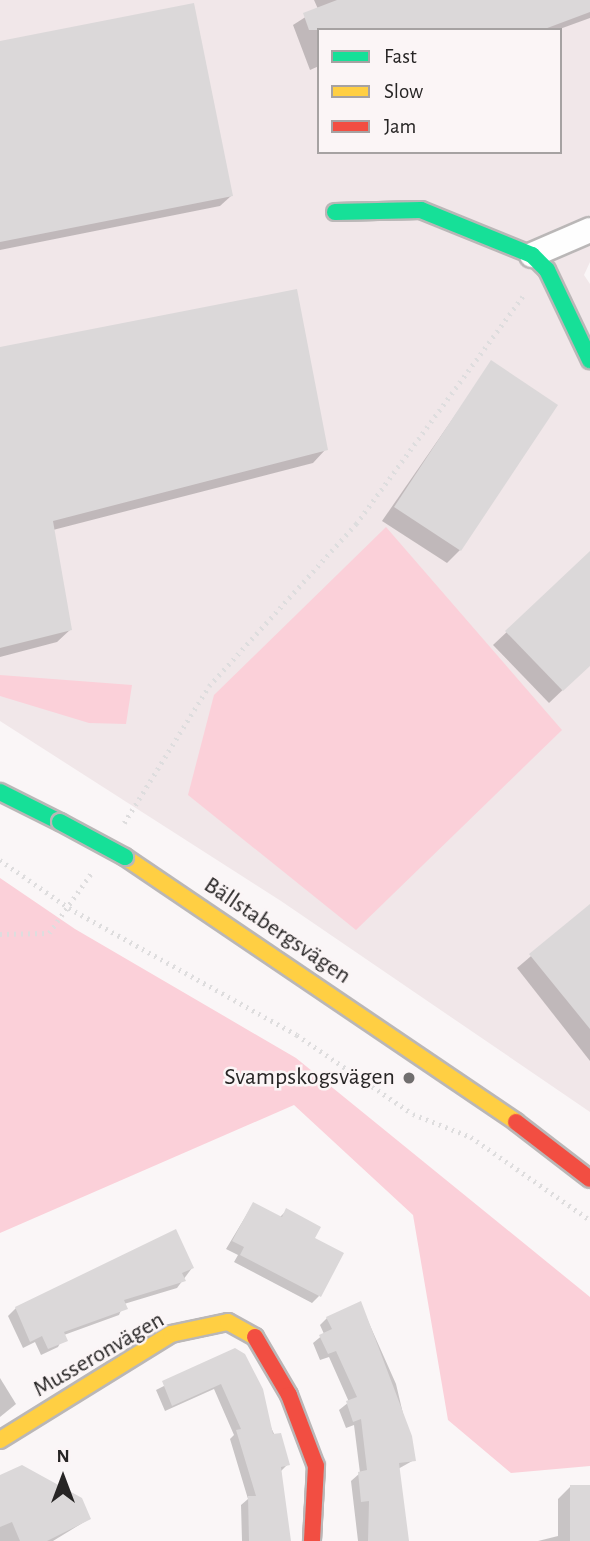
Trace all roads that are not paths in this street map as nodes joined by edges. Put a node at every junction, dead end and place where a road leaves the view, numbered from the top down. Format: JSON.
{"nodes":[{"id":1,"x":335,"y":212,"type":"dead end"},
{"id":2,"x":590,"y":230,"type":"edge"},
{"id":3,"x":539,"y":263,"type":"junction"},
{"id":4,"x":590,"y":360,"type":"edge"},
{"id":5,"x":0,"y":792,"type":"edge"},
{"id":6,"x":519,"y":1124,"type":"junction"},
{"id":7,"x":590,"y":1164,"type":"edge"},
{"id":8,"x":590,"y":1179,"type":"edge"},
{"id":9,"x":0,"y":1440,"type":"edge"},
{"id":10,"x":312,"y":1541,"type":"edge"}],
"edges":[{"from":1,"to":3,"type":"street"},
{"from":2,"to":3,"type":"street"},
{"from":3,"to":4,"type":"street"},
{"from":5,"to":6,"type":"street","name":"Bällstabergsvägen","bridge":true},
{"from":6,"to":7,"type":"street","name":"Bällstabergsvägen"},
{"from":6,"to":8,"type":"street","name":"Bällstabergsvägen"},
{"from":9,"to":10,"type":"street","name":"Musseronvägen"}]}
